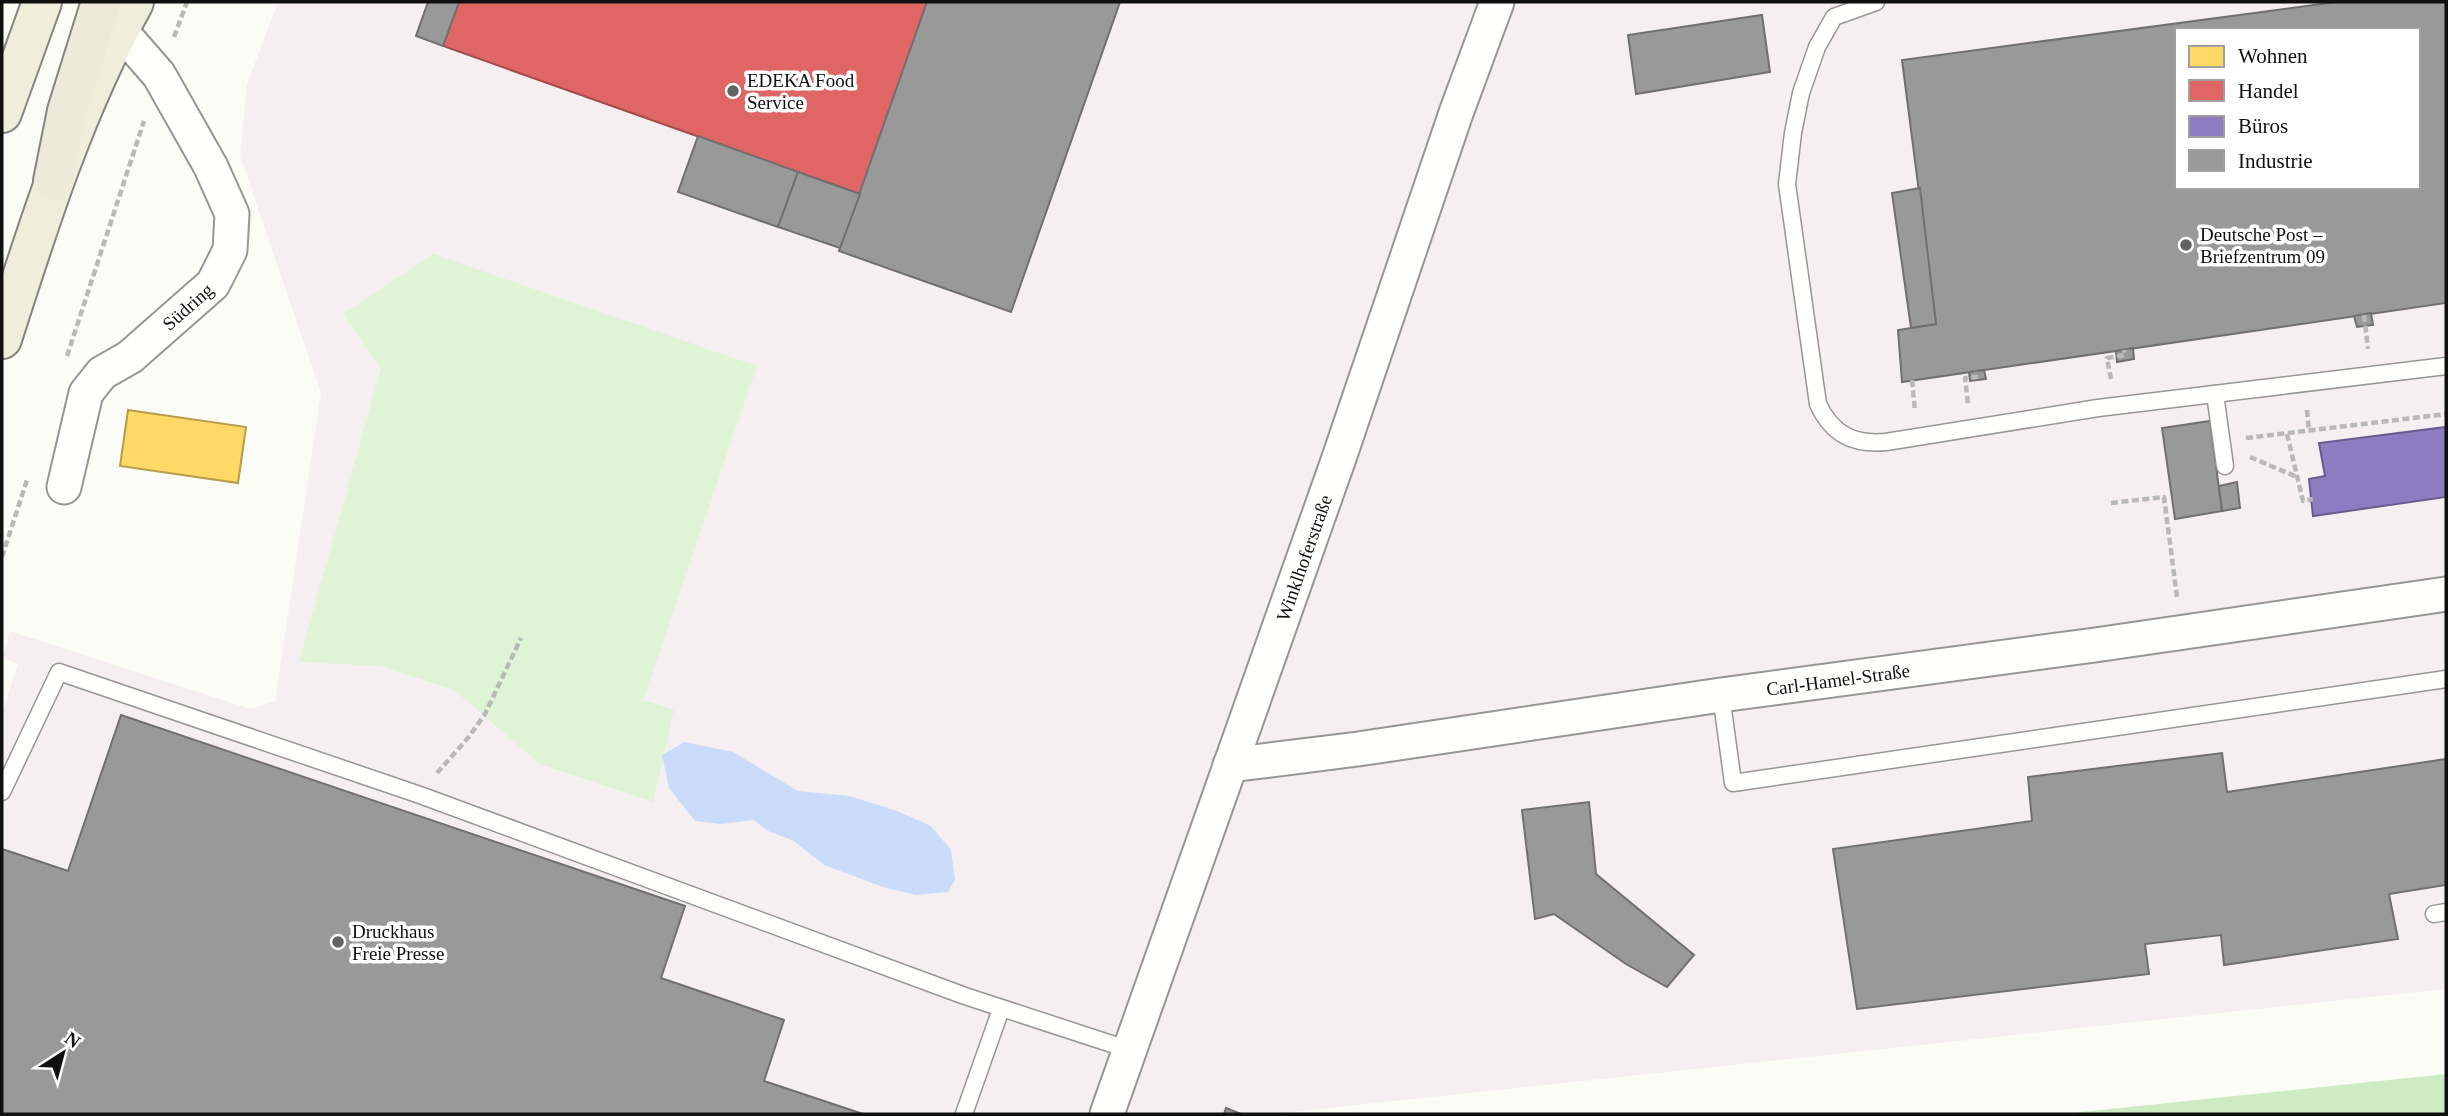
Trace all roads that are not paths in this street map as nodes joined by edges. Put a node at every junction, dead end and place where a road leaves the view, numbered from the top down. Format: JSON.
{"nodes":[{"id":1,"x":42,"y":2,"type":"edge"},
{"id":2,"x":1497,"y":2,"type":"edge"},
{"id":3,"x":1876,"y":2,"type":"edge"},
{"id":4,"x":118,"y":11,"type":"edge"},
{"id":5,"x":2,"y":113,"type":"edge"},
{"id":6,"x":53,"y":181,"type":"joint"},
{"id":7,"x":2,"y":339,"type":"edge"},
{"id":8,"x":2446,"y":366,"type":"edge"},
{"id":9,"x":2215,"y":394,"type":"junction"},
{"id":10,"x":2225,"y":467,"type":"dead end"},
{"id":11,"x":64,"y":487,"type":"dead end"},
{"id":12,"x":2446,"y":594,"type":"edge"},
{"id":13,"x":2446,"y":679,"type":"edge"},
{"id":14,"x":1721,"y":695,"type":"junction"},
{"id":15,"x":1230,"y":765,"type":"junction"},
{"id":16,"x":2,"y":792,"type":"edge"},
{"id":17,"x":1001,"y":1009,"type":"junction"},
{"id":18,"x":1130,"y":1050,"type":"junction"},
{"id":19,"x":964,"y":1114,"type":"edge"},
{"id":20,"x":1107,"y":1114,"type":"edge"}],
"edges":[{"from":1,"to":5,"type":"main road"},
{"from":2,"to":15,"type":"street","name":"Winklhoferstraße"},
{"from":3,"to":9,"type":"lane"},
{"from":4,"to":6,"type":"highway"},
{"from":4,"to":11,"type":"street","name":"Südring"},
{"from":6,"to":7,"type":"main road"},
{"from":8,"to":9,"type":"lane"},
{"from":9,"to":10,"type":"lane"},
{"from":12,"to":14,"type":"street","name":"Carl-Hamel-Straße"},
{"from":13,"to":14,"type":"lane"},
{"from":14,"to":15,"type":"street","name":"Carl-Hamel-Straße"},
{"from":15,"to":18,"type":"street","name":"Winklhoferstraße"},
{"from":16,"to":17,"type":"lane"},
{"from":17,"to":18,"type":"lane"},
{"from":17,"to":19,"type":"lane"},
{"from":18,"to":20,"type":"street","name":"Winklhoferstraße"}]}
